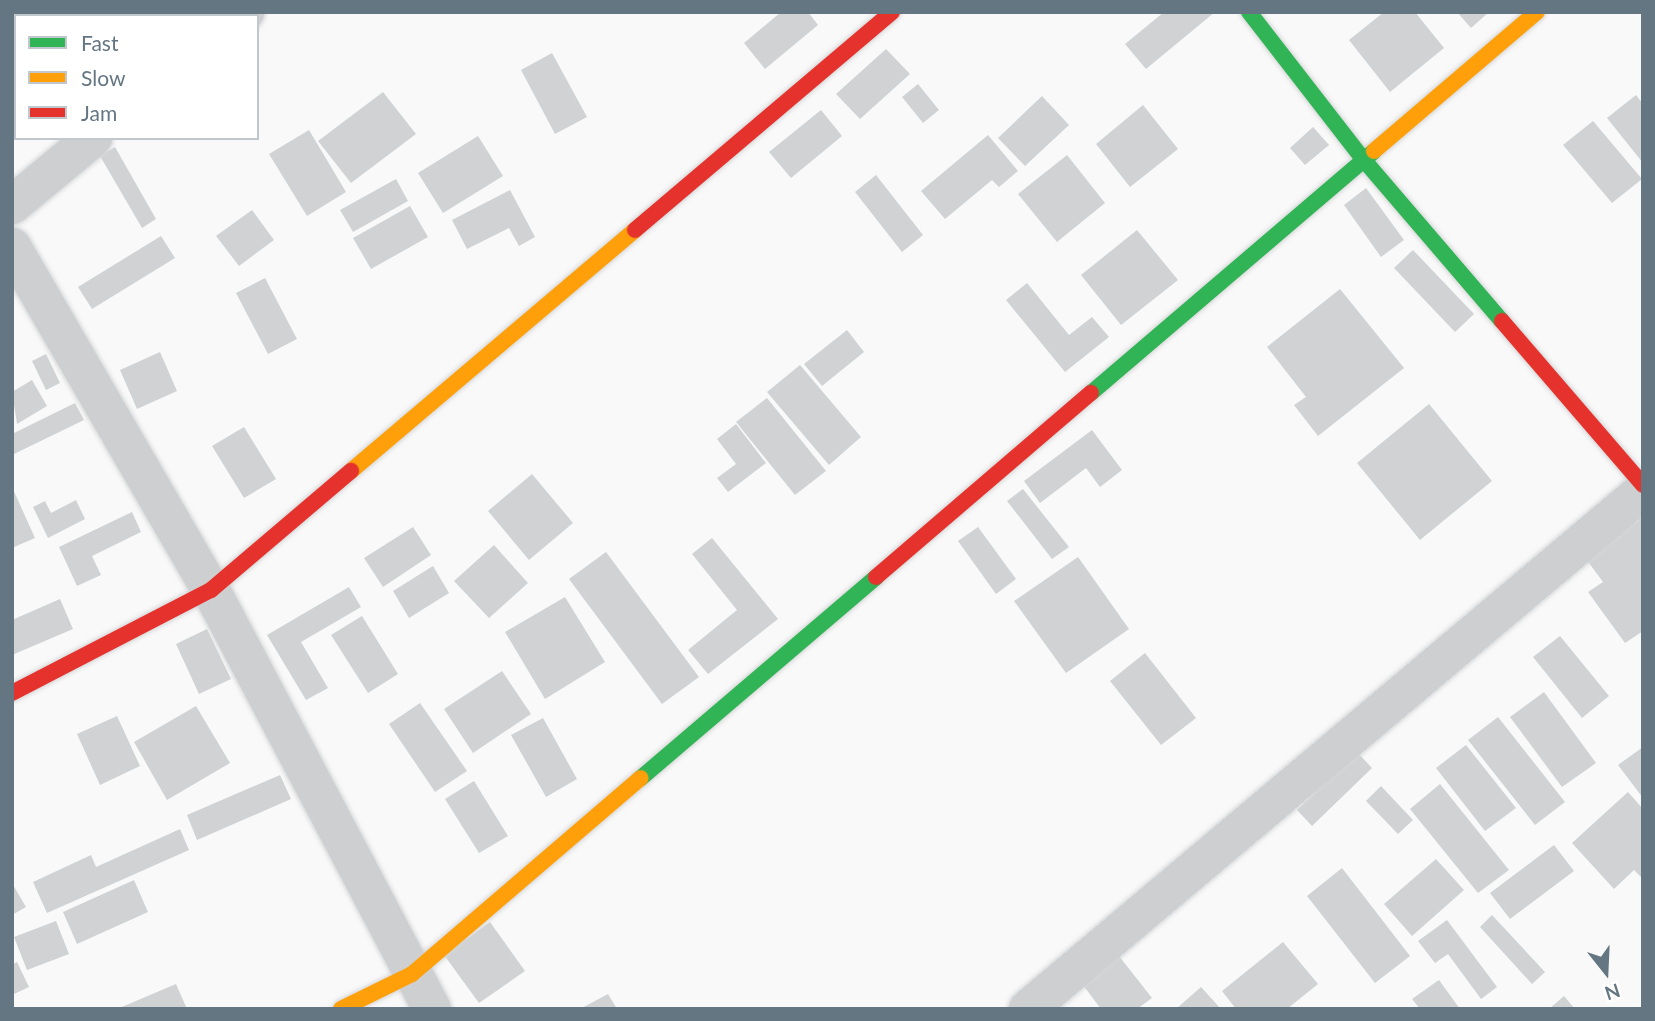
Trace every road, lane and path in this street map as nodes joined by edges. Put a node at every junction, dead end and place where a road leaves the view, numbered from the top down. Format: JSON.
{"nodes":[{"id":1,"x":892,"y":12,"type":"edge"},
{"id":2,"x":1248,"y":12,"type":"edge"},
{"id":3,"x":1537,"y":12,"type":"edge"},
{"id":4,"x":91,"y":140,"type":"edge"},
{"id":5,"x":1363,"y":159,"type":"junction"},
{"id":6,"x":12,"y":205,"type":"edge"},
{"id":7,"x":12,"y":247,"type":"edge"},
{"id":8,"x":1643,"y":485,"type":"edge"},
{"id":9,"x":1643,"y":491,"type":"edge"},
{"id":10,"x":211,"y":590,"type":"junction"},
{"id":11,"x":12,"y":693,"type":"edge"},
{"id":12,"x":412,"y":974,"type":"junction"},
{"id":13,"x":341,"y":1009,"type":"edge"},
{"id":14,"x":432,"y":1009,"type":"edge"},
{"id":15,"x":1028,"y":1009,"type":"edge"}],
"edges":[{"from":1,"to":10,"type":"street"},
{"from":2,"to":5,"type":"street"},
{"from":3,"to":5,"type":"street"},
{"from":4,"to":6,"type":"street"},
{"from":5,"to":8,"type":"street"},
{"from":5,"to":12,"type":"street"},
{"from":7,"to":10,"type":"street"},
{"from":9,"to":15,"type":"street"},
{"from":10,"to":11,"type":"street"},
{"from":10,"to":12,"type":"street"},
{"from":12,"to":13,"type":"street"},
{"from":12,"to":14,"type":"street"}]}
